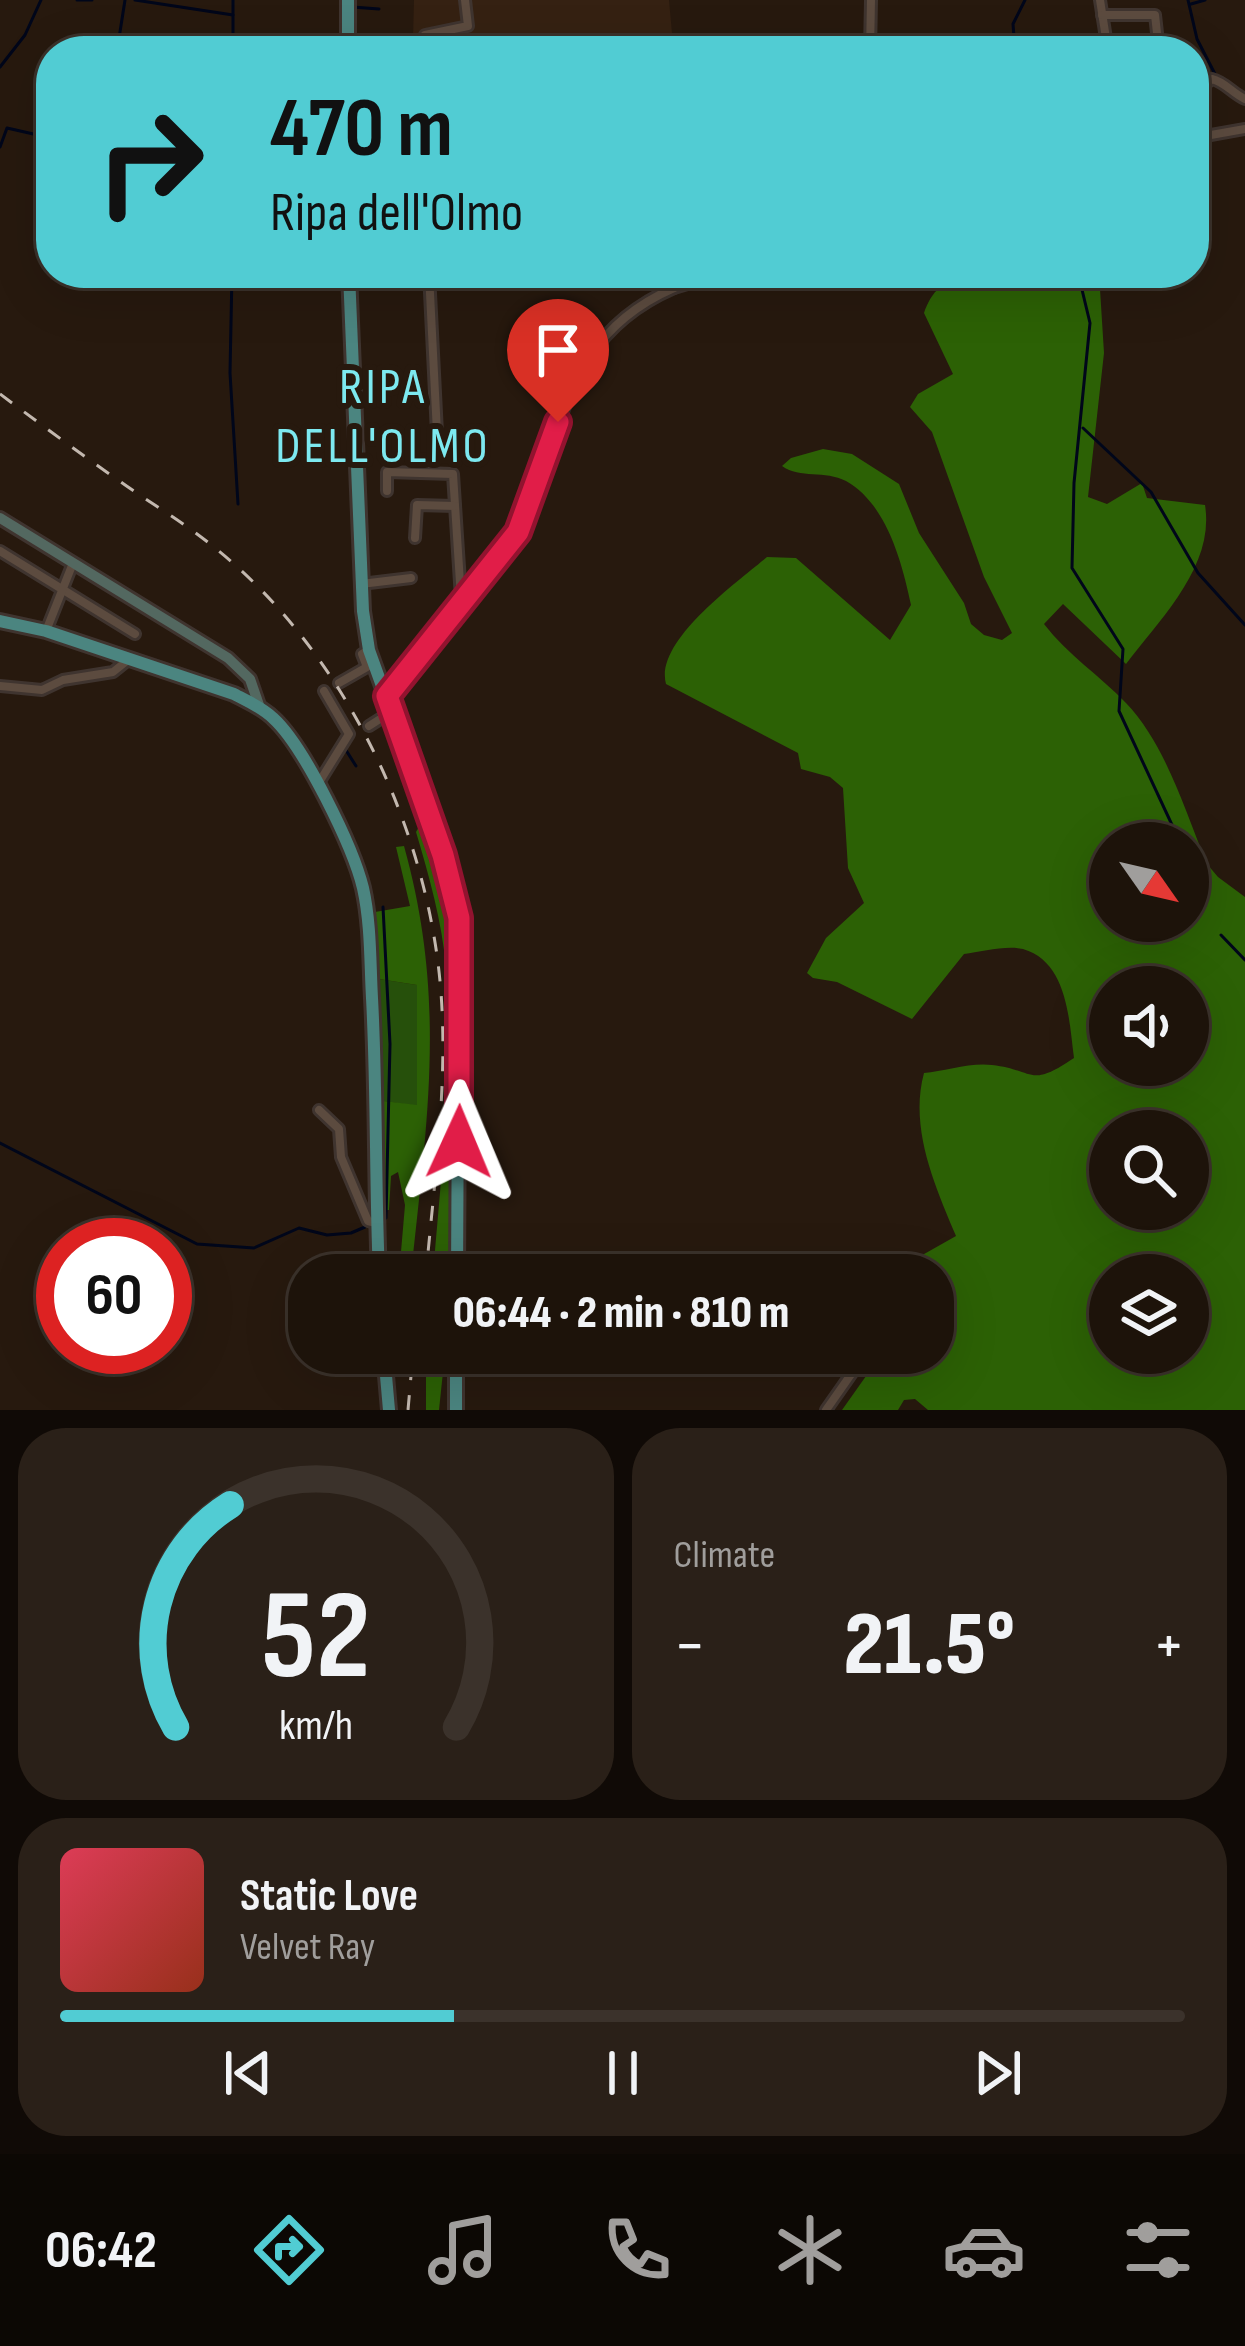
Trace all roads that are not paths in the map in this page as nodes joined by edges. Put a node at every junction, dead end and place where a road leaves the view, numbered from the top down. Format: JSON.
{"nodes":[{"id":1,"x":465,"y":0,"type":"edge"},
{"id":2,"x":871,"y":0,"type":"edge"},
{"id":3,"x":1100,"y":0,"type":"edge"},
{"id":4,"x":1102,"y":15,"type":"junction"},
{"id":5,"x":425,"y":35,"type":"dead end"},
{"id":6,"x":870,"y":36,"type":"edge"},
{"id":7,"x":1106,"y":36,"type":"edge"},
{"id":8,"x":1158,"y":36,"type":"edge"},
{"id":9,"x":1209,"y":82,"type":"edge"},
{"id":10,"x":1245,"y":99,"type":"edge"},
{"id":11,"x":1245,"y":129,"type":"edge"},
{"id":12,"x":1209,"y":135,"type":"edge"},
{"id":13,"x":350,"y":288,"type":"edge"},
{"id":14,"x":430,"y":288,"type":"edge"},
{"id":15,"x":670,"y":288,"type":"edge"},
{"id":16,"x":437,"y":433,"type":"dead end"},
{"id":17,"x":387,"y":490,"type":"dead end"},
{"id":18,"x":455,"y":506,"type":"junction"},
{"id":19,"x":0,"y":518,"type":"edge"},
{"id":20,"x":415,"y":538,"type":"dead end"},
{"id":21,"x":0,"y":551,"type":"edge"},
{"id":22,"x":73,"y":563,"type":"junction"},
{"id":23,"x":411,"y":578,"type":"dead end"},
{"id":24,"x":361,"y":584,"type":"junction"},
{"id":25,"x":63,"y":590,"type":"junction"},
{"id":26,"x":461,"y":601,"type":"junction"},
{"id":27,"x":0,"y":621,"type":"edge"},
{"id":28,"x":46,"y":631,"type":"junction"},
{"id":29,"x":135,"y":634,"type":"dead end"},
{"id":30,"x":369,"y":650,"type":"junction"},
{"id":31,"x":128,"y":660,"type":"junction"},
{"id":32,"x":339,"y":683,"type":"dead end"},
{"id":33,"x":0,"y":686,"type":"edge"},
{"id":34,"x":324,"y":692,"type":"dead end"},
{"id":35,"x":390,"y":704,"type":"junction"},
{"id":36,"x":260,"y":708,"type":"junction"},
{"id":37,"x":369,"y":726,"type":"dead end"},
{"id":38,"x":316,"y":785,"type":"junction"},
{"id":39,"x":319,"y":1110,"type":"dead end"},
{"id":40,"x":376,"y":1230,"type":"junction"},
{"id":41,"x":377,"y":1254,"type":"edge"},
{"id":42,"x":457,"y":1254,"type":"edge"},
{"id":43,"x":383,"y":1374,"type":"edge"},
{"id":44,"x":457,"y":1374,"type":"edge"},
{"id":45,"x":851,"y":1374,"type":"edge"},
{"id":46,"x":456,"y":1408,"type":"edge"},
{"id":47,"x":386,"y":1410,"type":"edge"},
{"id":48,"x":826,"y":1410,"type":"edge"}],
"edges":[{"from":1,"to":5,"type":"street"},
{"from":2,"to":6,"type":"street"},
{"from":3,"to":4,"type":"street"},
{"from":4,"to":7,"type":"street"},
{"from":4,"to":8,"type":"street"},
{"from":9,"to":10,"type":"street"},
{"from":11,"to":12,"type":"street"},
{"from":13,"to":24,"type":"main road"},
{"from":14,"to":16,"type":"street"},
{"from":15,"to":26,"type":"street"},
{"from":17,"to":18,"type":"street"},
{"from":18,"to":20,"type":"street"},
{"from":18,"to":26,"type":"street"},
{"from":19,"to":22,"type":"street"},
{"from":21,"to":25,"type":"street"},
{"from":22,"to":25,"type":"street"},
{"from":22,"to":36,"type":"street"},
{"from":23,"to":24,"type":"street"},
{"from":24,"to":30,"type":"main road"},
{"from":25,"to":28,"type":"street"},
{"from":25,"to":29,"type":"street"},
{"from":26,"to":35,"type":"street"},
{"from":27,"to":28,"type":"main road"},
{"from":28,"to":31,"type":"main road"},
{"from":30,"to":32,"type":"street"},
{"from":30,"to":35,"type":"main road"},
{"from":31,"to":33,"type":"street"},
{"from":31,"to":36,"type":"main road"},
{"from":34,"to":38,"type":"street"},
{"from":35,"to":37,"type":"street"},
{"from":35,"to":42,"type":"main road"},
{"from":36,"to":38,"type":"main road"},
{"from":38,"to":40,"type":"main road"},
{"from":39,"to":40,"type":"street"},
{"from":40,"to":41,"type":"main road"},
{"from":43,"to":47,"type":"main road"},
{"from":44,"to":46,"type":"main road"},
{"from":45,"to":48,"type":"street"}]}
